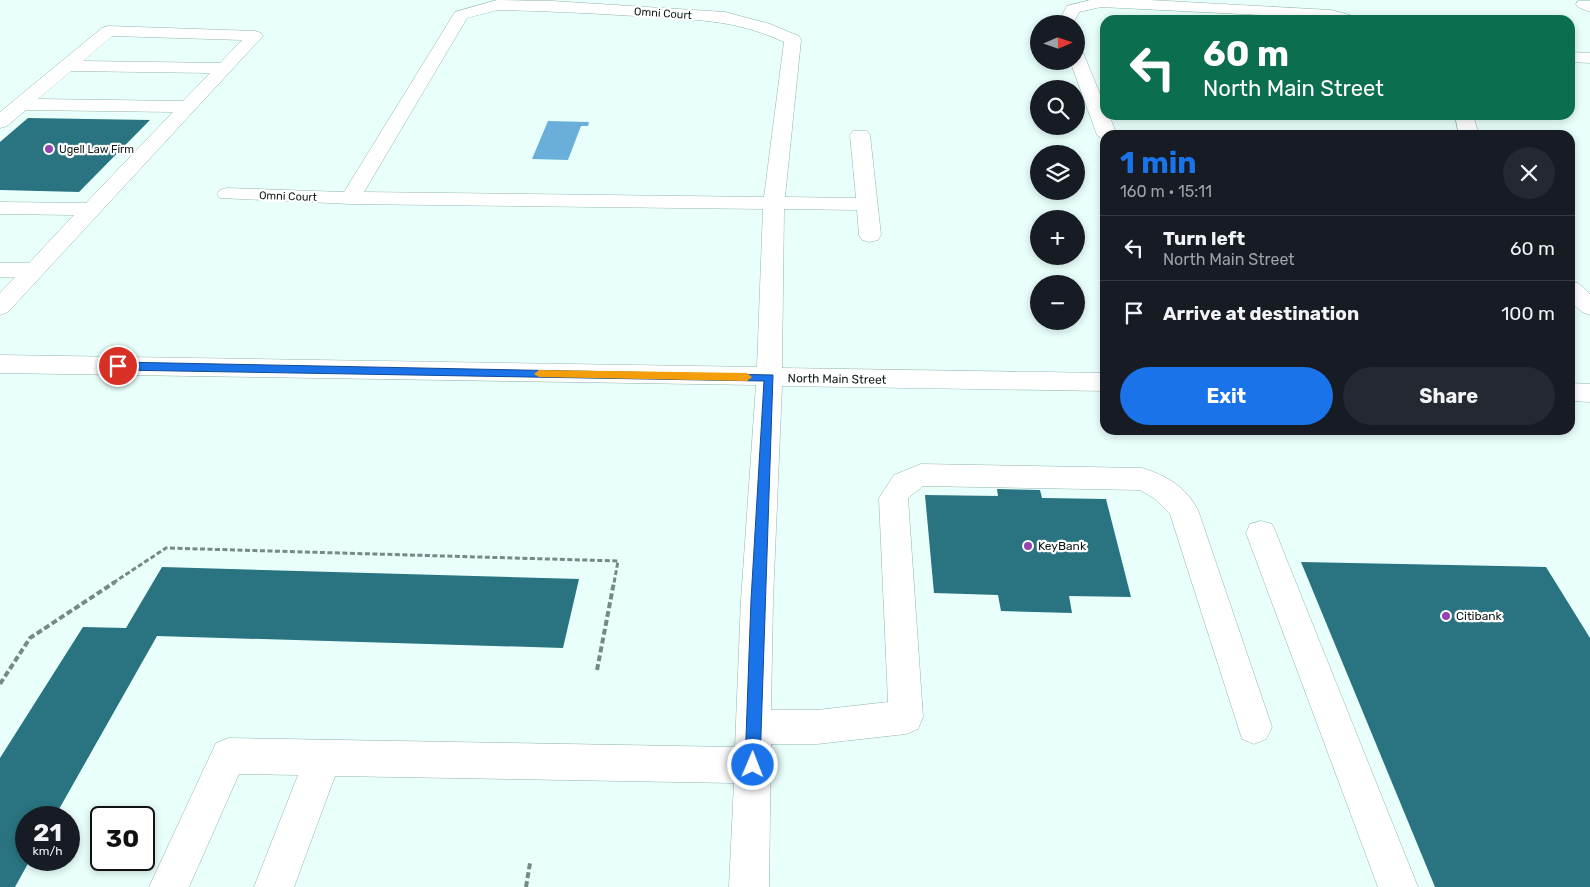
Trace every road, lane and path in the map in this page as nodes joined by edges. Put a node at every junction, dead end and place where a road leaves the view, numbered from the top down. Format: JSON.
{"nodes":[{"id":1,"x":1070,"y":15,"type":"edge"},
{"id":2,"x":1331,"y":15,"type":"edge"},
{"id":3,"x":1575,"y":57,"type":"edge"},
{"id":4,"x":1590,"y":58,"type":"edge"},
{"id":5,"x":67,"y":66,"type":"junction"},
{"id":6,"x":225,"y":68,"type":"junction"},
{"id":7,"x":1082,"y":70,"type":"edge"},
{"id":8,"x":22,"y":104,"type":"junction"},
{"id":9,"x":188,"y":107,"type":"junction"},
{"id":10,"x":1100,"y":117,"type":"edge"},
{"id":11,"x":0,"y":122,"type":"edge"},
{"id":12,"x":860,"y":135,"type":"dead end"},
{"id":13,"x":226,"y":194,"type":"dead end"},
{"id":14,"x":350,"y":198,"type":"junction"},
{"id":15,"x":774,"y":203,"type":"junction"},
{"id":16,"x":867,"y":204,"type":"junction"},
{"id":17,"x":0,"y":208,"type":"edge"},
{"id":18,"x":92,"y":209,"type":"junction"},
{"id":19,"x":870,"y":235,"type":"dead end"},
{"id":20,"x":0,"y":270,"type":"edge"},
{"id":21,"x":33,"y":270,"type":"junction"},
{"id":22,"x":1575,"y":293,"type":"edge"},
{"id":23,"x":0,"y":307,"type":"edge"},
{"id":24,"x":1575,"y":307,"type":"edge"},
{"id":25,"x":1590,"y":307,"type":"edge"},
{"id":26,"x":0,"y":364,"type":"edge"},
{"id":27,"x":769,"y":378,"type":"junction"},
{"id":28,"x":1100,"y":382,"type":"edge"},
{"id":29,"x":1575,"y":392,"type":"edge"},
{"id":30,"x":1590,"y":393,"type":"edge"},
{"id":31,"x":1260,"y":533,"type":"dead end"},
{"id":32,"x":597,"y":670,"type":"dead end"},
{"id":33,"x":0,"y":684,"type":"edge"},
{"id":34,"x":1254,"y":726,"type":"dead end"},
{"id":35,"x":754,"y":727,"type":"junction"},
{"id":36,"x":323,"y":758,"type":"junction"},
{"id":37,"x":753,"y":765,"type":"junction"},
{"id":38,"x":530,"y":863,"type":"dead end"},
{"id":39,"x":169,"y":887,"type":"edge"},
{"id":40,"x":274,"y":887,"type":"edge"},
{"id":41,"x":526,"y":887,"type":"edge"},
{"id":42,"x":749,"y":887,"type":"edge"},
{"id":43,"x":1398,"y":887,"type":"edge"}],
"edges":[{"from":1,"to":2,"type":"street"},
{"from":3,"to":4,"type":"street"},
{"from":5,"to":6,"type":"street"},
{"from":5,"to":6,"type":"street"},
{"from":5,"to":8,"type":"street"},
{"from":6,"to":9,"type":"street"},
{"from":7,"to":10,"type":"street"},
{"from":8,"to":9,"type":"street"},
{"from":8,"to":11,"type":"street"},
{"from":9,"to":18,"type":"street"},
{"from":12,"to":16,"type":"street"},
{"from":13,"to":14,"type":"street","name":"Omni Court"},
{"from":14,"to":15,"type":"street","name":"Omni Court"},
{"from":14,"to":15,"type":"street","name":"Omni Court"},
{"from":15,"to":16,"type":"street"},
{"from":15,"to":27,"type":"street","name":"Omni Court"},
{"from":16,"to":19,"type":"street"},
{"from":17,"to":18,"type":"street"},
{"from":18,"to":21,"type":"street"},
{"from":20,"to":21,"type":"street"},
{"from":21,"to":23,"type":"street"},
{"from":22,"to":25,"type":"street"},
{"from":24,"to":25,"type":"street"},
{"from":26,"to":27,"type":"street","name":"North Main Street"},
{"from":27,"to":28,"type":"street","name":"North Main Street"},
{"from":27,"to":35,"type":"street","name":"Omni Court"},
{"from":29,"to":30,"type":"street"},
{"from":31,"to":43,"type":"street"},
{"from":32,"to":33,"type":"path"},
{"from":34,"to":35,"type":"street"},
{"from":35,"to":37,"type":"street","name":"Omni Court"},
{"from":36,"to":37,"type":"street"},
{"from":36,"to":39,"type":"street"},
{"from":36,"to":40,"type":"street"},
{"from":37,"to":42,"type":"street","name":"Omni Court"},
{"from":38,"to":41,"type":"path"}]}
